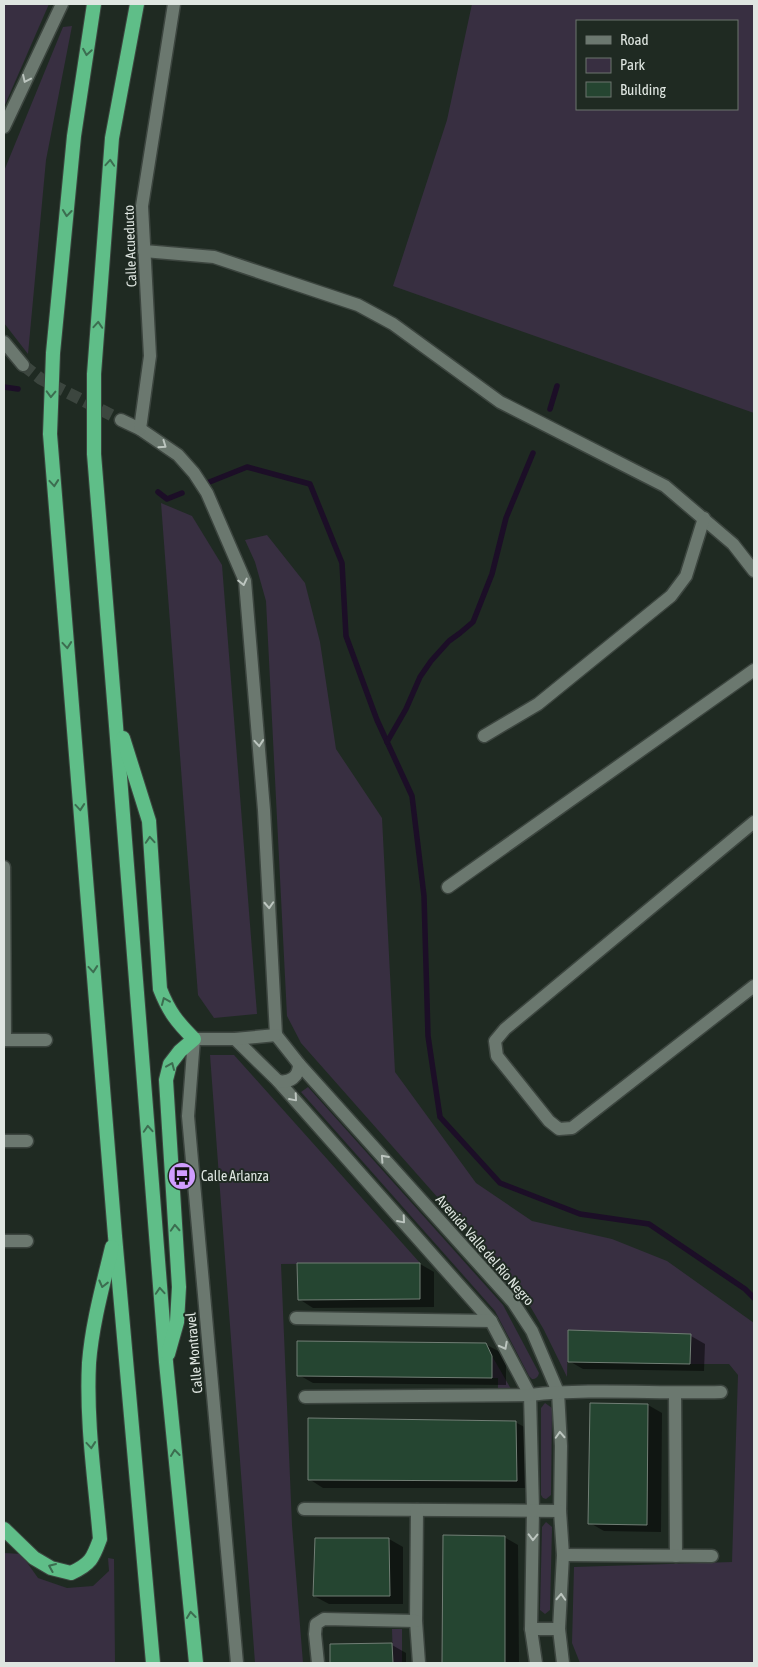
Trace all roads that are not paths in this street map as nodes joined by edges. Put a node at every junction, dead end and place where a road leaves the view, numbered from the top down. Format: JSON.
{"nodes":[{"id":1,"x":62,"y":4,"type":"edge"},
{"id":2,"x":94,"y":4,"type":"edge"},
{"id":3,"x":137,"y":4,"type":"edge"},
{"id":4,"x":174,"y":4,"type":"edge"},
{"id":5,"x":4,"y":127,"type":"edge"},
{"id":6,"x":144,"y":251,"type":"junction"},
{"id":7,"x":4,"y":342,"type":"edge"},
{"id":8,"x":23,"y":365,"type":"tunnel mouth"},
{"id":9,"x":121,"y":420,"type":"tunnel mouth"},
{"id":10,"x":140,"y":429,"type":"junction"},
{"id":11,"x":704,"y":518,"type":"junction"},
{"id":12,"x":754,"y":571,"type":"edge"},
{"id":13,"x":754,"y":670,"type":"edge"},
{"id":14,"x":115,"y":713,"type":"junction"},
{"id":15,"x":484,"y":736,"type":"dead end"},
{"id":16,"x":754,"y":822,"type":"edge"},
{"id":17,"x":4,"y":868,"type":"edge"},
{"id":18,"x":448,"y":887,"type":"dead end"},
{"id":19,"x":754,"y":986,"type":"edge"},
{"id":20,"x":276,"y":1035,"type":"junction"},
{"id":21,"x":235,"y":1039,"type":"junction"},
{"id":22,"x":5,"y":1040,"type":"edge"},
{"id":23,"x":46,"y":1040,"type":"dead end"},
{"id":24,"x":194,"y":1040,"type":"junction"},
{"id":25,"x":299,"y":1064,"type":"junction"},
{"id":26,"x":278,"y":1080,"type":"junction"},
{"id":27,"x":27,"y":1141,"type":"dead end"},
{"id":28,"x":4,"y":1142,"type":"edge"},
{"id":29,"x":114,"y":1236,"type":"junction"},
{"id":30,"x":4,"y":1241,"type":"edge"},
{"id":31,"x":27,"y":1241,"type":"dead end"},
{"id":32,"x":296,"y":1318,"type":"dead end"},
{"id":33,"x":491,"y":1321,"type":"junction"},
{"id":34,"x":166,"y":1362,"type":"junction"},
{"id":35,"x":558,"y":1392,"type":"junction"},
{"id":36,"x":721,"y":1392,"type":"dead end"},
{"id":37,"x":676,"y":1393,"type":"junction"},
{"id":38,"x":530,"y":1395,"type":"junction"},
{"id":39,"x":305,"y":1397,"type":"dead end"},
{"id":40,"x":304,"y":1509,"type":"dead end"},
{"id":41,"x":417,"y":1510,"type":"junction"},
{"id":42,"x":533,"y":1510,"type":"junction"},
{"id":43,"x":560,"y":1511,"type":"junction"},
{"id":44,"x":4,"y":1529,"type":"edge"},
{"id":45,"x":562,"y":1556,"type":"junction"},
{"id":46,"x":676,"y":1556,"type":"junction"},
{"id":47,"x":712,"y":1556,"type":"dead end"},
{"id":48,"x":416,"y":1621,"type":"junction"},
{"id":49,"x":531,"y":1629,"type":"junction"},
{"id":50,"x":559,"y":1629,"type":"junction"},
{"id":51,"x":153,"y":1663,"type":"edge"},
{"id":52,"x":196,"y":1663,"type":"edge"},
{"id":53,"x":237,"y":1663,"type":"edge"},
{"id":54,"x":318,"y":1663,"type":"edge"},
{"id":55,"x":419,"y":1663,"type":"edge"},
{"id":56,"x":536,"y":1663,"type":"edge"},
{"id":57,"x":563,"y":1663,"type":"edge"}],
"edges":[{"from":1,"to":5,"type":"street","one_way":true},
{"from":2,"to":29,"type":"highway","one_way":true},
{"from":14,"to":3,"type":"highway","one_way":true},
{"from":4,"to":6,"type":"street","name":"Calle Acueducto"},
{"from":6,"to":10,"type":"street","name":"Calle Acueducto"},
{"from":6,"to":11,"type":"street"},
{"from":7,"to":8,"type":"street"},
{"from":9,"to":10,"type":"street"},
{"from":10,"to":20,"type":"street","one_way":true},
{"from":11,"to":12,"type":"street"},
{"from":11,"to":15,"type":"street"},
{"from":13,"to":18,"type":"street"},
{"from":24,"to":14,"type":"highway","one_way":true},
{"from":34,"to":14,"type":"highway","one_way":true},
{"from":16,"to":19,"type":"street"},
{"from":17,"to":22,"type":"street"},
{"from":20,"to":21,"type":"street"},
{"from":20,"to":25,"type":"street","name":"Avenida Valle del Río Negro"},
{"from":21,"to":24,"type":"street"},
{"from":21,"to":26,"type":"street"},
{"from":22,"to":23,"type":"street"},
{"from":34,"to":24,"type":"highway","one_way":true},
{"from":24,"to":53,"type":"street","name":"Calle Montravel"},
{"from":25,"to":26,"type":"street"},
{"from":35,"to":25,"type":"street","name":"Avenida Valle del Río Negro","one_way":true},
{"from":26,"to":33,"type":"street","one_way":true},
{"from":27,"to":28,"type":"street"},
{"from":29,"to":44,"type":"highway","one_way":true},
{"from":29,"to":51,"type":"highway"},
{"from":30,"to":31,"type":"street"},
{"from":32,"to":33,"type":"street"},
{"from":33,"to":38,"type":"street","one_way":true},
{"from":52,"to":34,"type":"highway","one_way":true},
{"from":35,"to":37,"type":"street"},
{"from":35,"to":38,"type":"street"},
{"from":43,"to":35,"type":"street","name":"Avenida Valle del Río Negro","one_way":true},
{"from":36,"to":37,"type":"street"},
{"from":37,"to":46,"type":"street"},
{"from":38,"to":39,"type":"street"},
{"from":38,"to":42,"type":"street"},
{"from":40,"to":41,"type":"street"},
{"from":41,"to":42,"type":"street"},
{"from":41,"to":48,"type":"street"},
{"from":42,"to":43,"type":"street"},
{"from":42,"to":49,"type":"street","one_way":true},
{"from":43,"to":45,"type":"street","name":"Avenida Valle del Río Negro"},
{"from":45,"to":46,"type":"street"},
{"from":50,"to":45,"type":"street","name":"Avenida Valle del Río Negro","one_way":true},
{"from":46,"to":47,"type":"street"},
{"from":48,"to":54,"type":"street"},
{"from":48,"to":55,"type":"street"},
{"from":49,"to":50,"type":"street"},
{"from":49,"to":56,"type":"street"},
{"from":50,"to":57,"type":"street","name":"Avenida Valle del Río Negro"}]}
